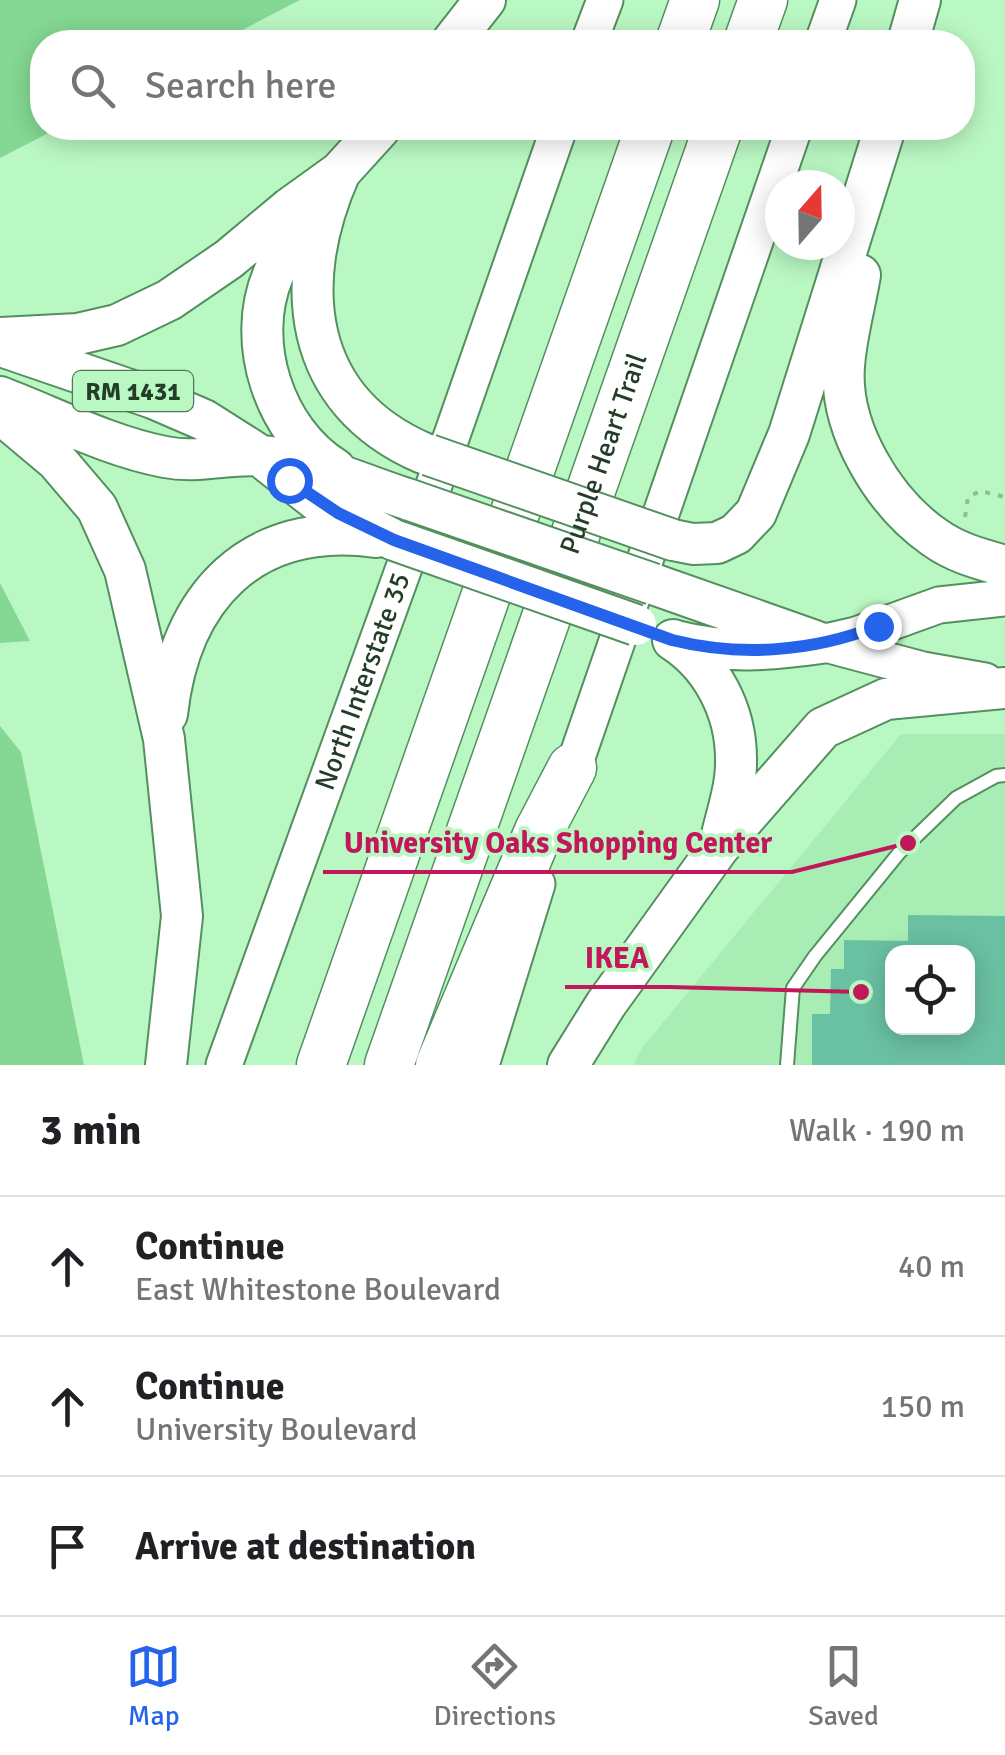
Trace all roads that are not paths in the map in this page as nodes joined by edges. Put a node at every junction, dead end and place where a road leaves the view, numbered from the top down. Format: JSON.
{"nodes":[{"id":1,"x":485,"y":0,"type":"edge"},
{"id":2,"x":605,"y":0,"type":"edge"},
{"id":3,"x":695,"y":0,"type":"edge"},
{"id":4,"x":763,"y":0,"type":"edge"},
{"id":5,"x":838,"y":0,"type":"edge"},
{"id":6,"x":920,"y":0,"type":"edge"},
{"id":7,"x":461,"y":30,"type":"edge"},
{"id":8,"x":594,"y":30,"type":"edge"},
{"id":9,"x":684,"y":30,"type":"edge"},
{"id":10,"x":752,"y":30,"type":"edge"},
{"id":11,"x":828,"y":30,"type":"edge"},
{"id":12,"x":911,"y":30,"type":"edge"},
{"id":13,"x":370,"y":140,"type":"edge"},
{"id":14,"x":556,"y":140,"type":"edge"},
{"id":15,"x":646,"y":140,"type":"edge"},
{"id":16,"x":714,"y":140,"type":"edge"},
{"id":17,"x":790,"y":140,"type":"edge"},
{"id":18,"x":882,"y":140,"type":"edge"},
{"id":19,"x":870,"y":182,"type":"junction"},
{"id":20,"x":333,"y":187,"type":"junction"},
{"id":21,"x":0,"y":338,"type":"edge"},
{"id":22,"x":0,"y":346,"type":"edge"},
{"id":23,"x":0,"y":398,"type":"edge"},
{"id":24,"x":0,"y":413,"type":"edge"},
{"id":25,"x":312,"y":452,"type":"junction"},
{"id":26,"x":426,"y":454,"type":"junction"},
{"id":27,"x":258,"y":455,"type":"junction"},
{"id":28,"x":354,"y":480,"type":"junction"},
{"id":29,"x":394,"y":540,"type":"junction"},
{"id":30,"x":1005,"y":566,"type":"edge"},
{"id":31,"x":1005,"y":598,"type":"edge"},
{"id":32,"x":654,"y":633,"type":"junction"},
{"id":33,"x":821,"y":643,"type":"junction"},
{"id":34,"x":1005,"y":686,"type":"edge"},
{"id":35,"x":164,"y":740,"type":"junction"},
{"id":36,"x":572,"y":768,"type":"junction"},
{"id":37,"x":1005,"y":775,"type":"edge"},
{"id":38,"x":719,"y":847,"type":"junction"},
{"id":39,"x":166,"y":1065,"type":"edge"},
{"id":40,"x":224,"y":1065,"type":"edge"},
{"id":41,"x":321,"y":1065,"type":"edge"},
{"id":42,"x":389,"y":1065,"type":"edge"},
{"id":43,"x":440,"y":1065,"type":"edge"},
{"id":44,"x":481,"y":1065,"type":"edge"},
{"id":45,"x":568,"y":1065,"type":"edge"},
{"id":46,"x":786,"y":1065,"type":"edge"}],
"edges":[{"from":1,"to":7,"type":"main road"},
{"from":2,"to":8,"type":"main road"},
{"from":3,"to":9,"type":"highway"},
{"from":4,"to":10,"type":"highway"},
{"from":5,"to":11,"type":"main road"},
{"from":6,"to":12,"type":"main road"},
{"from":13,"to":20,"type":"main road"},
{"from":14,"to":40,"type":"main road","name":"North Interstate 35"},
{"from":15,"to":41,"type":"highway"},
{"from":16,"to":42,"type":"highway","name":"Purple Heart Trail"},
{"from":17,"to":36,"type":"main road"},
{"from":18,"to":19,"type":"main road"},
{"from":19,"to":26,"type":"main road","bridge":true},
{"from":19,"to":30,"type":"main road"},
{"from":20,"to":21,"type":"main road"},
{"from":20,"to":25,"type":"main road"},
{"from":20,"to":26,"type":"main road"},
{"from":22,"to":27,"type":"main road","number":"RM 1431"},
{"from":23,"to":27,"type":"main road","number":"RM 1431"},
{"from":24,"to":35,"type":"main road"},
{"from":25,"to":26,"type":"main road"},
{"from":25,"to":27,"type":"main road"},
{"from":25,"to":28,"type":"main road"},
{"from":27,"to":28,"type":"main road","number":"RM 1431"},
{"from":27,"to":29,"type":"main road","number":"RM 1431"},
{"from":28,"to":33,"type":"main road","number":"RM 1431","bridge":true},
{"from":29,"to":32,"type":"main road","number":"RM 1431","bridge":true},
{"from":29,"to":35,"type":"main road"},
{"from":31,"to":33,"type":"main road"},
{"from":32,"to":33,"type":"main road","number":"RM 1431"},
{"from":32,"to":38,"type":"main road"},
{"from":33,"to":34,"type":"main road"},
{"from":34,"to":38,"type":"main road"},
{"from":35,"to":39,"type":"main road"},
{"from":36,"to":43,"type":"highway"},
{"from":36,"to":44,"type":"main road"},
{"from":37,"to":46,"type":"lane"},
{"from":38,"to":45,"type":"main road"}]}
